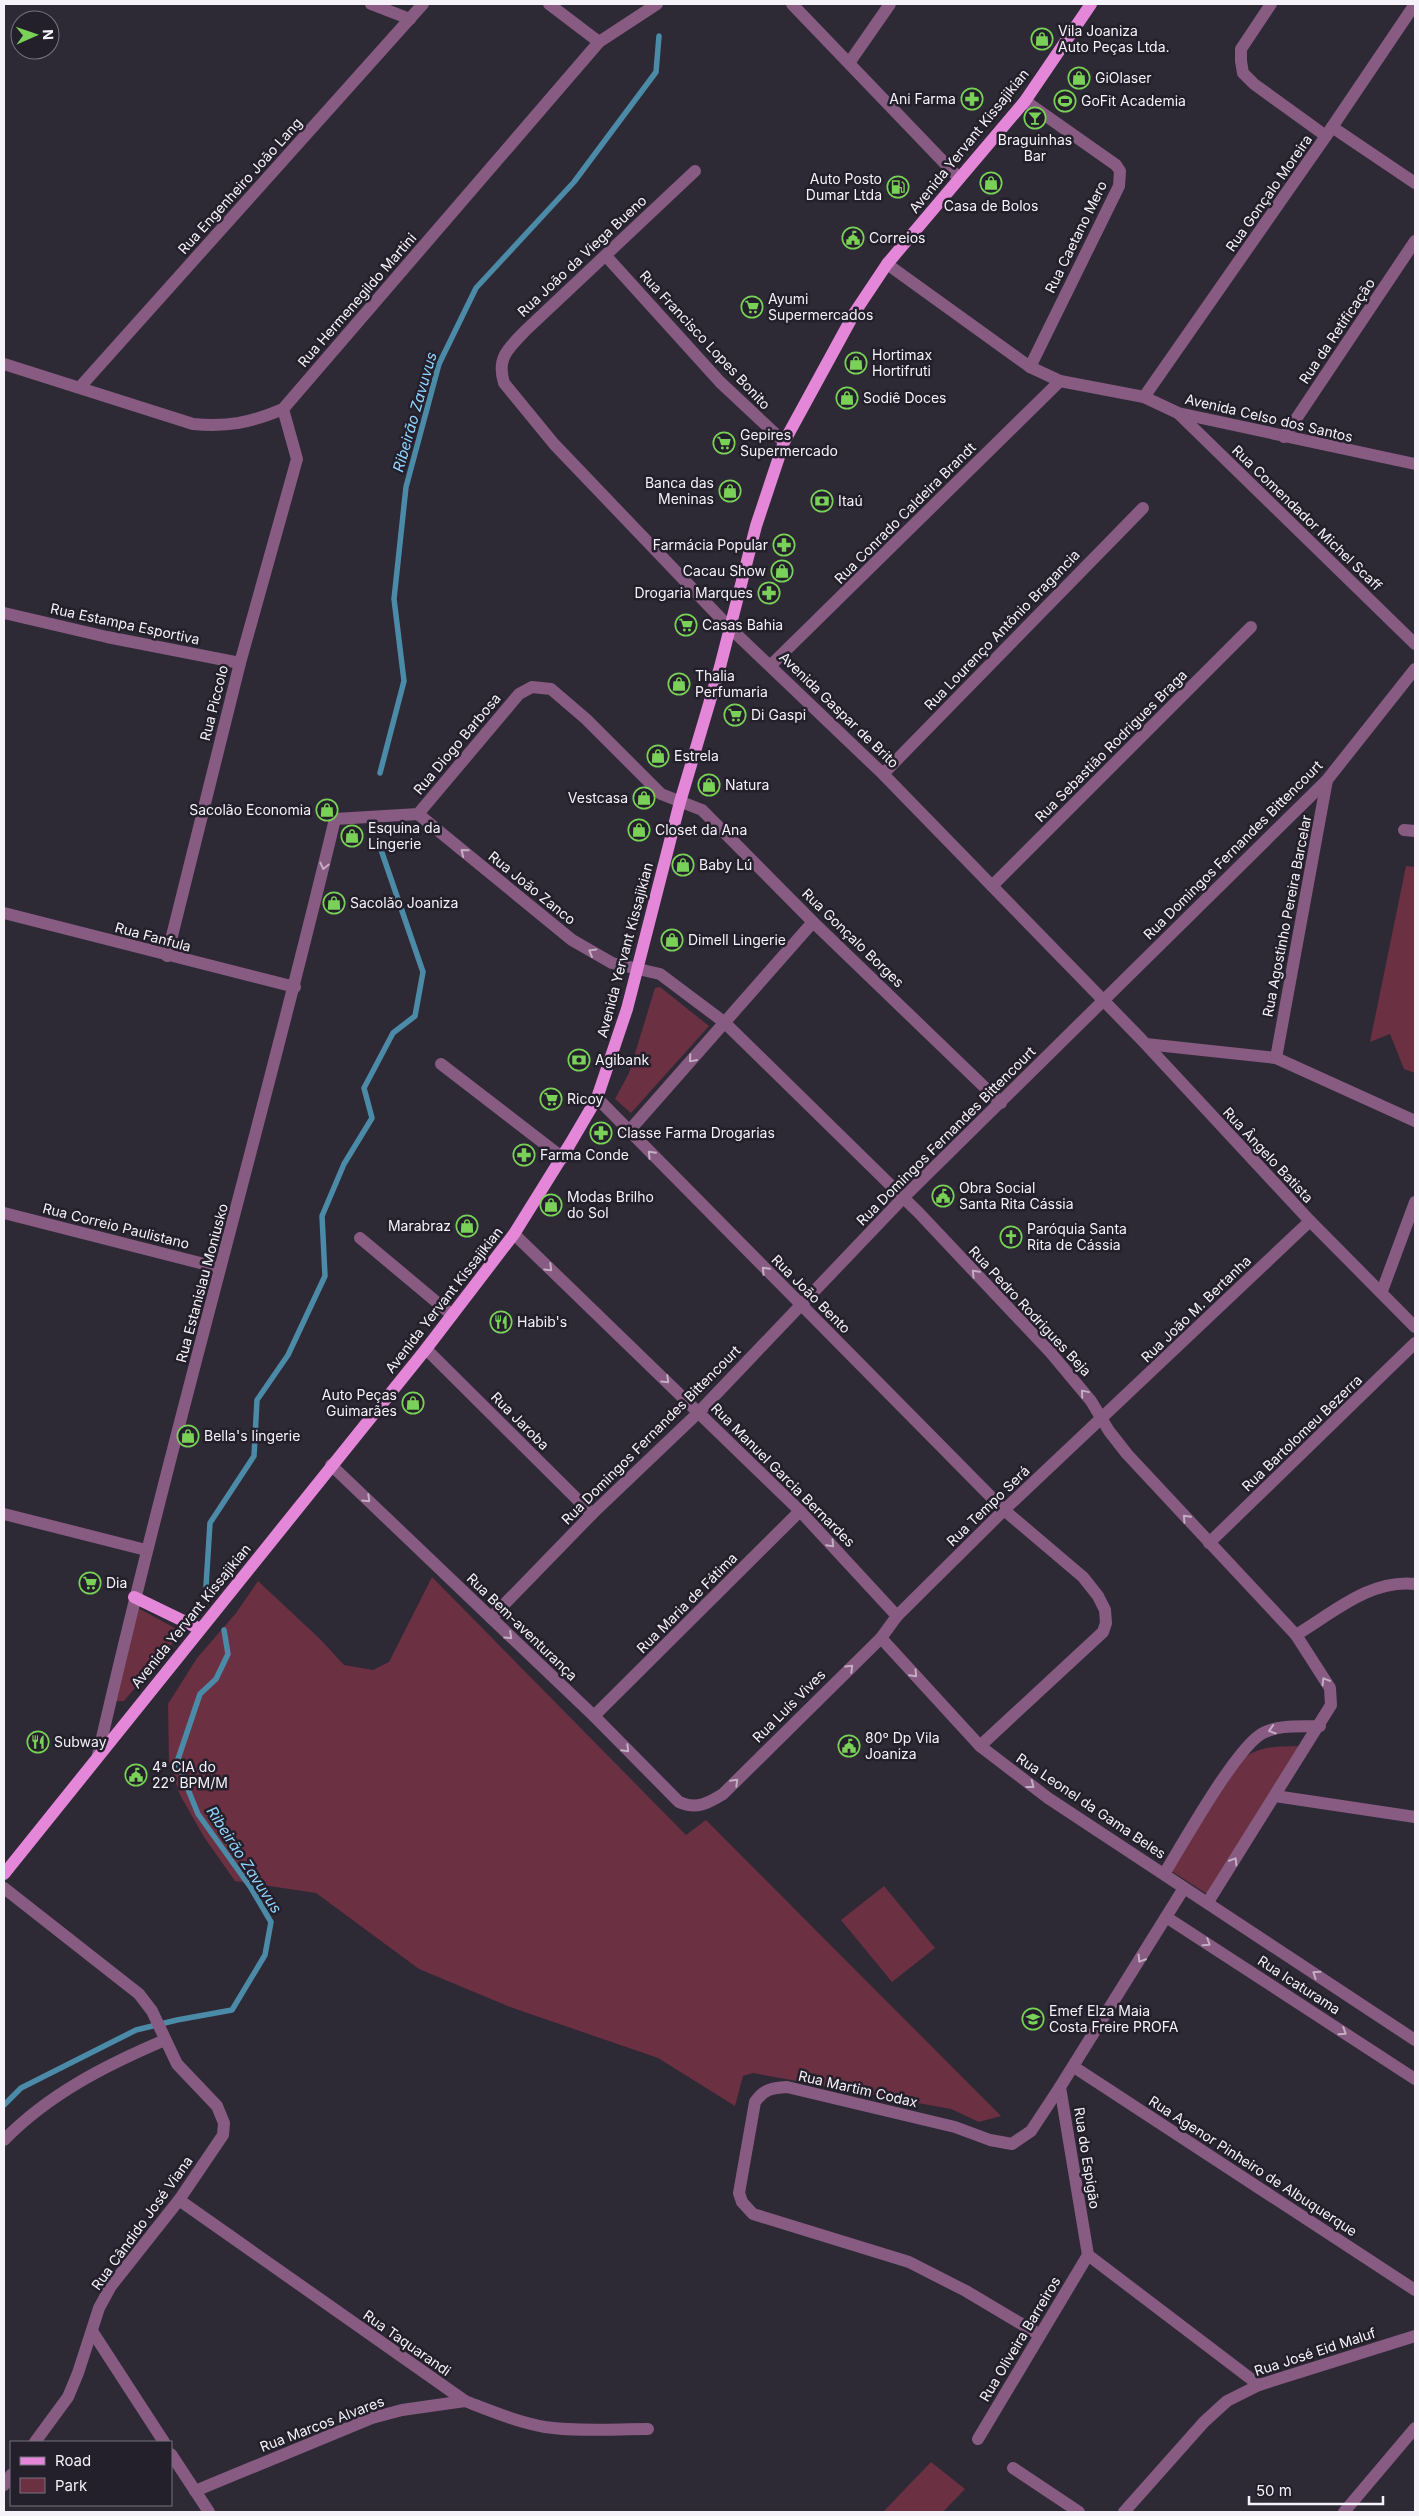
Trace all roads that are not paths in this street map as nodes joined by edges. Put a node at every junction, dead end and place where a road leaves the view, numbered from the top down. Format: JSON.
{"nodes":[{"id":1,"x":372,"y":4,"type":"edge"},
{"id":2,"x":423,"y":4,"type":"edge"},
{"id":3,"x":549,"y":4,"type":"edge"},
{"id":4,"x":657,"y":4,"type":"edge"},
{"id":5,"x":792,"y":4,"type":"edge"},
{"id":6,"x":890,"y":4,"type":"edge"},
{"id":7,"x":1091,"y":4,"type":"edge"},
{"id":8,"x":1271,"y":4,"type":"edge"},
{"id":9,"x":1415,"y":4,"type":"edge"},
{"id":10,"x":410,"y":19,"type":"junction"},
{"id":11,"x":599,"y":42,"type":"junction"},
{"id":12,"x":849,"y":63,"type":"junction"},
{"id":13,"x":1025,"y":101,"type":"junction"},
{"id":14,"x":1329,"y":132,"type":"junction"},
{"id":15,"x":696,"y":171,"type":"dead end"},
{"id":16,"x":958,"y":178,"type":"junction"},
{"id":17,"x":1415,"y":183,"type":"edge"},
{"id":18,"x":1415,"y":242,"type":"edge"},
{"id":19,"x":606,"y":256,"type":"junction"},
{"id":20,"x":887,"y":264,"type":"junction"},
{"id":21,"x":4,"y":354,"type":"edge"},
{"id":22,"x":8,"y":365,"type":"edge"},
{"id":23,"x":1030,"y":367,"type":"junction"},
{"id":24,"x":500,"y":371,"type":"joint"},
{"id":25,"x":1060,"y":381,"type":"junction"},
{"id":26,"x":80,"y":387,"type":"junction"},
{"id":27,"x":1144,"y":398,"type":"junction"},
{"id":28,"x":283,"y":409,"type":"junction"},
{"id":29,"x":1178,"y":413,"type":"junction"},
{"id":30,"x":1284,"y":437,"type":"junction"},
{"id":31,"x":784,"y":442,"type":"junction"},
{"id":32,"x":1415,"y":464,"type":"edge"},
{"id":33,"x":1142,"y":508,"type":"dead end"},
{"id":34,"x":4,"y":613,"type":"edge"},
{"id":35,"x":1251,"y":627,"type":"dead end"},
{"id":36,"x":730,"y":628,"type":"junction"},
{"id":37,"x":1415,"y":644,"type":"edge"},
{"id":38,"x":240,"y":663,"type":"junction"},
{"id":39,"x":771,"y":665,"type":"junction"},
{"id":40,"x":1415,"y":668,"type":"edge"},
{"id":41,"x":882,"y":774,"type":"junction"},
{"id":42,"x":1327,"y":780,"type":"junction"},
{"id":43,"x":680,"y":802,"type":"junction"},
{"id":44,"x":418,"y":814,"type":"junction"},
{"id":45,"x":335,"y":819,"type":"joint"},
{"id":46,"x":992,"y":886,"type":"junction"},
{"id":47,"x":4,"y":913,"type":"edge"},
{"id":48,"x":813,"y":922,"type":"junction"},
{"id":49,"x":168,"y":956,"type":"junction"},
{"id":50,"x":637,"y":969,"type":"junction"},
{"id":51,"x":295,"y":987,"type":"junction"},
{"id":52,"x":1103,"y":999,"type":"junction"},
{"id":53,"x":724,"y":1022,"type":"junction"},
{"id":54,"x":1146,"y":1044,"type":"junction"},
{"id":55,"x":1276,"y":1058,"type":"junction"},
{"id":56,"x":441,"y":1064,"type":"dead end"},
{"id":57,"x":597,"y":1098,"type":"junction"},
{"id":58,"x":1002,"y":1103,"type":"junction"},
{"id":59,"x":1415,"y":1121,"type":"edge"},
{"id":60,"x":629,"y":1131,"type":"junction"},
{"id":61,"x":562,"y":1158,"type":"junction"},
{"id":62,"x":903,"y":1198,"type":"junction"},
{"id":63,"x":1415,"y":1202,"type":"edge"},
{"id":64,"x":4,"y":1213,"type":"edge"},
{"id":65,"x":1310,"y":1221,"type":"junction"},
{"id":66,"x":514,"y":1234,"type":"junction"},
{"id":67,"x":360,"y":1238,"type":"dead end"},
{"id":68,"x":220,"y":1268,"type":"junction"},
{"id":69,"x":1382,"y":1291,"type":"junction"},
{"id":70,"x":799,"y":1305,"type":"junction"},
{"id":71,"x":452,"y":1314,"type":"junction"},
{"id":72,"x":1415,"y":1327,"type":"edge"},
{"id":73,"x":1415,"y":1343,"type":"edge"},
{"id":74,"x":426,"y":1349,"type":"junction"},
{"id":75,"x":699,"y":1412,"type":"junction"},
{"id":76,"x":1102,"y":1418,"type":"junction"},
{"id":77,"x":332,"y":1465,"type":"junction"},
{"id":78,"x":1004,"y":1510,"type":"junction"},
{"id":79,"x":800,"y":1511,"type":"junction"},
{"id":80,"x":4,"y":1514,"type":"edge"},
{"id":81,"x":592,"y":1514,"type":"junction"},
{"id":82,"x":1209,"y":1544,"type":"junction"},
{"id":83,"x":146,"y":1550,"type":"junction"},
{"id":84,"x":1415,"y":1584,"type":"edge"},
{"id":85,"x":134,"y":1597,"type":"junction"},
{"id":86,"x":898,"y":1616,"type":"junction"},
{"id":87,"x":491,"y":1618,"type":"junction"},
{"id":88,"x":200,"y":1629,"type":"junction"},
{"id":89,"x":1296,"y":1635,"type":"junction"},
{"id":90,"x":880,"y":1638,"type":"junction"},
{"id":91,"x":594,"y":1716,"type":"junction"},
{"id":92,"x":1320,"y":1726,"type":"junction"},
{"id":93,"x":980,"y":1746,"type":"junction"},
{"id":94,"x":98,"y":1755,"type":"junction"},
{"id":95,"x":1275,"y":1796,"type":"junction"},
{"id":96,"x":694,"y":1807,"type":"joint"},
{"id":97,"x":1415,"y":1817,"type":"edge"},
{"id":98,"x":4,"y":1874,"type":"edge"},
{"id":99,"x":1164,"y":1874,"type":"junction"},
{"id":100,"x":4,"y":1888,"type":"edge"},
{"id":101,"x":1184,"y":1888,"type":"junction"},
{"id":102,"x":1208,"y":1902,"type":"junction"},
{"id":103,"x":1166,"y":1917,"type":"junction"},
{"id":104,"x":163,"y":2035,"type":"junction"},
{"id":105,"x":1415,"y":2040,"type":"edge"},
{"id":106,"x":1074,"y":2067,"type":"junction"},
{"id":107,"x":1415,"y":2079,"type":"edge"},
{"id":108,"x":1060,"y":2087,"type":"junction"},
{"id":109,"x":4,"y":2140,"type":"edge"},
{"id":110,"x":179,"y":2200,"type":"junction"},
{"id":111,"x":1088,"y":2255,"type":"junction"},
{"id":112,"x":1415,"y":2290,"type":"edge"},
{"id":113,"x":92,"y":2332,"type":"junction"},
{"id":114,"x":1040,"y":2335,"type":"junction"},
{"id":115,"x":1415,"y":2336,"type":"edge"},
{"id":116,"x":1259,"y":2384,"type":"junction"},
{"id":117,"x":464,"y":2401,"type":"junction"},
{"id":118,"x":1415,"y":2428,"type":"edge"},
{"id":119,"x":648,"y":2429,"type":"dead end"},
{"id":120,"x":978,"y":2439,"type":"dead end"},
{"id":121,"x":36,"y":2441,"type":"edge"},
{"id":122,"x":163,"y":2441,"type":"edge"},
{"id":123,"x":172,"y":2456,"type":"edge"},
{"id":124,"x":1013,"y":2468,"type":"dead end"},
{"id":125,"x":195,"y":2491,"type":"junction"},
{"id":126,"x":208,"y":2512,"type":"edge"},
{"id":127,"x":1079,"y":2512,"type":"edge"},
{"id":128,"x":1124,"y":2512,"type":"edge"},
{"id":129,"x":1344,"y":2512,"type":"edge"}],
"edges":[{"from":1,"to":10,"type":"street"},
{"from":2,"to":10,"type":"street","name":"Rua Engenheiro João Lang"},
{"from":3,"to":11,"type":"street"},
{"from":4,"to":11,"type":"street","name":"Rua Hermenegildo Martini"},
{"from":5,"to":12,"type":"street"},
{"from":6,"to":12,"type":"street"},
{"from":7,"to":13,"type":"main road","name":"Avenida Yervant Kissajikian"},
{"from":8,"to":14,"type":"street"},
{"from":9,"to":14,"type":"street","name":"Rua Gonçalo Moreira"},
{"from":10,"to":26,"type":"street","name":"Rua Engenheiro João Lang"},
{"from":11,"to":28,"type":"street","name":"Rua Hermenegildo Martini"},
{"from":12,"to":16,"type":"street"},
{"from":13,"to":16,"type":"main road","name":"Avenida Yervant Kissajikian"},
{"from":13,"to":23,"type":"street","name":"Rua Caetano Mero"},
{"from":14,"to":17,"type":"street"},
{"from":14,"to":27,"type":"street","name":"Rua Gonçalo Moreira"},
{"from":15,"to":19,"type":"street","name":"Rua João da Viega Bueno"},
{"from":16,"to":20,"type":"main road","name":"Avenida Yervant Kissajikian"},
{"from":18,"to":30,"type":"street","name":"Rua da Retificação"},
{"from":19,"to":24,"type":"street","name":"Rua João da Viega Bueno"},
{"from":19,"to":31,"type":"street","name":"Rua Francisco Lopes Bonito"},
{"from":20,"to":23,"type":"street","name":"Avenida Celso dos Santos"},
{"from":20,"to":31,"type":"main road","name":"Avenida Yervant Kissajikian"},
{"from":21,"to":22,"type":"street"},
{"from":22,"to":26,"type":"street","name":"Rua Hermenegildo Martini"},
{"from":23,"to":25,"type":"street","name":"Avenida Celso dos Santos"},
{"from":24,"to":36,"type":"street","name":"Avenida Gaspar de Brito"},
{"from":25,"to":27,"type":"street","name":"Avenida Celso dos Santos"},
{"from":25,"to":39,"type":"street","name":"Rua Conrado Caldeira Brandt"},
{"from":26,"to":28,"type":"street","name":"Rua Hermenegildo Martini"},
{"from":27,"to":29,"type":"street","name":"Avenida Celso dos Santos"},
{"from":28,"to":38,"type":"street","name":"Rua Piccolo"},
{"from":29,"to":30,"type":"street","name":"Avenida Celso dos Santos"},
{"from":29,"to":37,"type":"street","name":"Rua Comendador Michel Scaff"},
{"from":30,"to":32,"type":"street","name":"Avenida Celso dos Santos"},
{"from":31,"to":36,"type":"main road","name":"Avenida Yervant Kissajikian"},
{"from":33,"to":41,"type":"street","name":"Rua Lourenço Antônio Bragancia"},
{"from":34,"to":38,"type":"street","name":"Rua Estampa Esportiva"},
{"from":35,"to":46,"type":"street","name":"Rua Sebastião Rodrigues Braga"},
{"from":36,"to":39,"type":"street","name":"Avenida Gaspar de Brito"},
{"from":36,"to":43,"type":"main road","name":"Avenida Yervant Kissajikian"},
{"from":38,"to":49,"type":"street","name":"Rua Piccolo"},
{"from":39,"to":41,"type":"street","name":"Avenida Gaspar de Brito"},
{"from":40,"to":42,"type":"street","name":"Rua Domingos Fernandes Bittencourt"},
{"from":41,"to":46,"type":"street","name":"Avenida Gaspar de Brito"},
{"from":42,"to":52,"type":"street","name":"Rua Domingos Fernandes Bittencourt"},
{"from":42,"to":55,"type":"street","name":"Rua Agostinho Pereira Barcelar"},
{"from":43,"to":44,"type":"street","name":"Rua Diogo Barbosa"},
{"from":43,"to":48,"type":"street","name":"Rua Gonçalo Borges"},
{"from":43,"to":50,"type":"main road","name":"Avenida Yervant Kissajikian"},
{"from":44,"to":45,"type":"street","name":"Rua Diogo Barbosa"},
{"from":50,"to":44,"type":"street","name":"Rua João Zanco","one_way":true},
{"from":45,"to":51,"type":"street","name":"Rua Estanislau Moniusko","one_way":true},
{"from":46,"to":52,"type":"street","name":"Avenida Gaspar de Brito"},
{"from":47,"to":49,"type":"street","name":"Rua Fanfula"},
{"from":48,"to":53,"type":"street"},
{"from":48,"to":58,"type":"street","name":"Rua Gonçalo Borges"},
{"from":49,"to":51,"type":"street","name":"Rua Fanfula"},
{"from":50,"to":53,"type":"street","name":"Rua Pedro Rodrigues Beja"},
{"from":50,"to":57,"type":"main road","name":"Avenida Yervant Kissajikian"},
{"from":51,"to":68,"type":"street","name":"Rua Estanislau Moniusko"},
{"from":52,"to":54,"type":"street","name":"Rua Ângelo Batista"},
{"from":52,"to":58,"type":"street","name":"Rua Domingos Fernandes Bittencourt"},
{"from":53,"to":60,"type":"street","one_way":true},
{"from":53,"to":62,"type":"street","name":"Rua Pedro Rodrigues Beja"},
{"from":54,"to":55,"type":"street"},
{"from":54,"to":65,"type":"street","name":"Rua Ângelo Batista"},
{"from":55,"to":59,"type":"street"},
{"from":56,"to":61,"type":"street"},
{"from":57,"to":60,"type":"street","name":"Rua João Bento"},
{"from":57,"to":61,"type":"main road","name":"Avenida Yervant Kissajikian"},
{"from":58,"to":62,"type":"street","name":"Rua Domingos Fernandes Bittencourt"},
{"from":70,"to":60,"type":"street","name":"Rua João Bento","one_way":true},
{"from":61,"to":66,"type":"main road","name":"Avenida Yervant Kissajikian"},
{"from":62,"to":70,"type":"street","name":"Rua Domingos Fernandes Bittencourt"},
{"from":76,"to":62,"type":"street","name":"Rua Pedro Rodrigues Beja","one_way":true},
{"from":63,"to":69,"type":"street"},
{"from":64,"to":68,"type":"street","name":"Rua Correio Paulistano"},
{"from":65,"to":69,"type":"street","name":"Rua Ângelo Batista"},
{"from":65,"to":76,"type":"street","name":"Rua João M. Bertanha"},
{"from":66,"to":71,"type":"main road","name":"Avenida Yervant Kissajikian"},
{"from":66,"to":75,"type":"street","name":"Rua Manuel Garcia Bernardes","one_way":true},
{"from":67,"to":71,"type":"street"},
{"from":68,"to":83,"type":"street","name":"Rua Estanislau Moniusko"},
{"from":69,"to":72,"type":"street","name":"Rua Ângelo Batista"},
{"from":70,"to":75,"type":"street","name":"Rua Domingos Fernandes Bittencourt"},
{"from":70,"to":78,"type":"street","name":"Rua João Bento"},
{"from":71,"to":74,"type":"main road","name":"Avenida Yervant Kissajikian"},
{"from":73,"to":82,"type":"street","name":"Rua Bartolomeu Bezerra"},
{"from":74,"to":77,"type":"main road","name":"Avenida Yervant Kissajikian"},
{"from":74,"to":81,"type":"street","name":"Rua Jaroba"},
{"from":75,"to":79,"type":"street","name":"Rua Manuel Garcia Bernardes"},
{"from":75,"to":81,"type":"street","name":"Rua Domingos Fernandes Bittencourt"},
{"from":76,"to":78,"type":"street","name":"Rua Tempo Será"},
{"from":82,"to":76,"type":"street","name":"Rua Pedro Rodrigues Beja","one_way":true},
{"from":77,"to":87,"type":"street","name":"Rua Bem-aventurança","one_way":true},
{"from":77,"to":88,"type":"main road","name":"Avenida Yervant Kissajikian"},
{"from":78,"to":86,"type":"street","name":"Rua Tempo Será"},
{"from":78,"to":93,"type":"street","name":"Rua João Bento"},
{"from":79,"to":86,"type":"street","name":"Rua Manuel Garcia Bernardes","one_way":true},
{"from":79,"to":91,"type":"street","name":"Rua Maria de Fátima"},
{"from":80,"to":83,"type":"street"},
{"from":81,"to":87,"type":"street","name":"Rua Domingos Fernandes Bittencourt"},
{"from":82,"to":89,"type":"street","name":"Rua Pedro Rodrigues Beja"},
{"from":83,"to":85,"type":"street","name":"Rua Estanislau Moniusko"},
{"from":84,"to":89,"type":"street"},
{"from":85,"to":88,"type":"main road"},
{"from":85,"to":94,"type":"street","name":"Rua Estanislau Moniusko"},
{"from":86,"to":90,"type":"street","name":"Rua Luís Vives"},
{"from":87,"to":91,"type":"street","name":"Rua Bem-aventurança","one_way":true},
{"from":88,"to":94,"type":"main road","name":"Avenida Yervant Kissajikian"},
{"from":92,"to":89,"type":"street","name":"Rua Pedro Rodrigues Beja","one_way":true},
{"from":90,"to":93,"type":"street","name":"Rua Leonel da Gama Beles","one_way":true},
{"from":96,"to":90,"type":"street","name":"Rua Luís Vives","one_way":true},
{"from":91,"to":96,"type":"street","name":"Rua Bem-aventurança","one_way":true},
{"from":92,"to":95,"type":"street","name":"Rua Pedro Rodrigues Beja"},
{"from":92,"to":99,"type":"street","one_way":true},
{"from":93,"to":99,"type":"street","name":"Rua Leonel da Gama Beles","one_way":true},
{"from":94,"to":98,"type":"main road","name":"Avenida Yervant Kissajikian"},
{"from":95,"to":97,"type":"street"},
{"from":102,"to":95,"type":"street","name":"Rua Pedro Rodrigues Beja","one_way":true},
{"from":99,"to":101,"type":"street","name":"Rua Leonel da Gama Beles"},
{"from":100,"to":104,"type":"street"},
{"from":101,"to":102,"type":"street","name":"Rua Icaturama"},
{"from":101,"to":103,"type":"street"},
{"from":105,"to":102,"type":"street","name":"Rua Icaturama","one_way":true},
{"from":103,"to":106,"type":"street","one_way":true},
{"from":103,"to":107,"type":"street","name":"Rua Icaturama","one_way":true},
{"from":104,"to":109,"type":"street"},
{"from":104,"to":110,"type":"street","name":"Rua Cândido José Viana"},
{"from":106,"to":108,"type":"street"},
{"from":106,"to":112,"type":"street","name":"Rua Agenor Pinheiro de Albuquerque"},
{"from":108,"to":111,"type":"street","name":"Rua do Espigão"},
{"from":108,"to":114,"type":"street","name":"Rua Martim Codax"},
{"from":110,"to":113,"type":"street","name":"Rua Cândido José Viana"},
{"from":110,"to":117,"type":"street","name":"Rua Taquarandi"},
{"from":111,"to":114,"type":"street","name":"Rua Oliveira Barreiros"},
{"from":111,"to":116,"type":"street"},
{"from":113,"to":121,"type":"street","name":"Rua Cândido José Viana"},
{"from":113,"to":122,"type":"street"},
{"from":114,"to":120,"type":"street","name":"Rua Oliveira Barreiros"},
{"from":115,"to":116,"type":"street","name":"Rua José Eid Maluf"},
{"from":116,"to":128,"type":"street","name":"Rua José Eid Maluf"},
{"from":117,"to":119,"type":"street","name":"Rua Taquarandi"},
{"from":117,"to":125,"type":"street","name":"Rua Marcos Alvares"},
{"from":118,"to":129,"type":"street"},
{"from":123,"to":125,"type":"street"},
{"from":124,"to":127,"type":"street"},
{"from":125,"to":126,"type":"street"}]}
